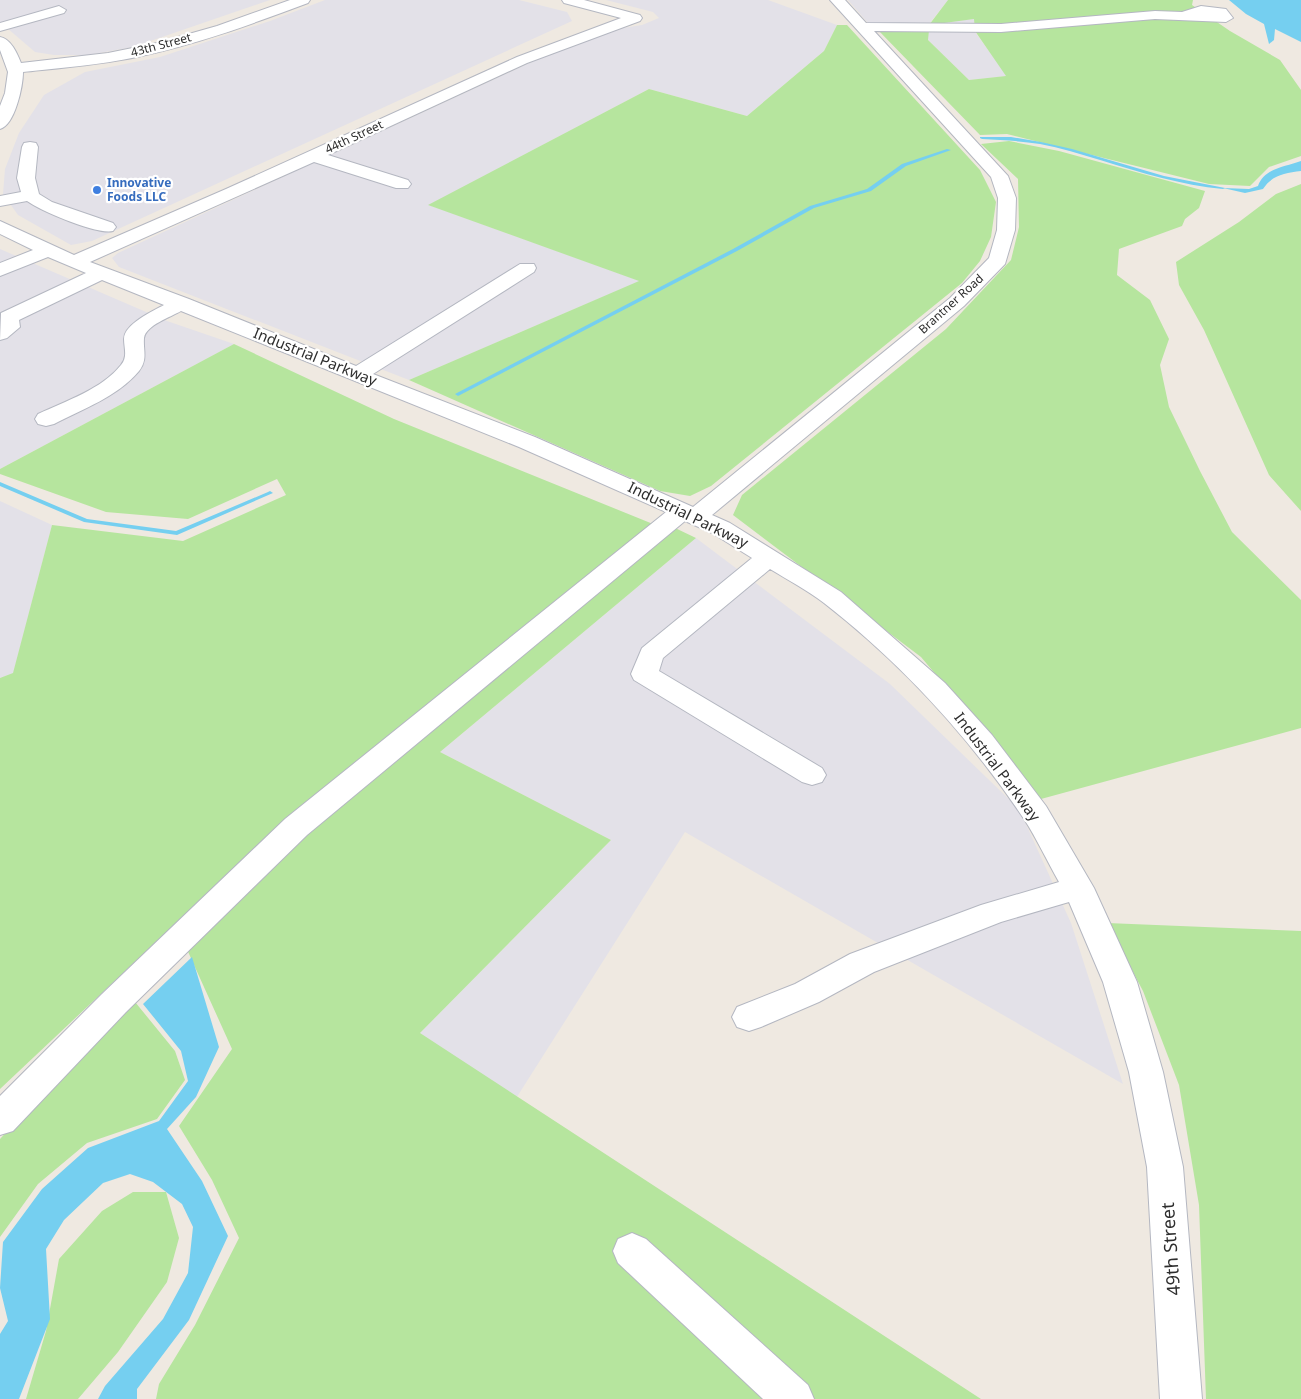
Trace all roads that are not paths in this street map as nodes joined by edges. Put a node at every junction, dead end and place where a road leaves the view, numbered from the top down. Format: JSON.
{"nodes":[{"id":1,"x":302,"y":0,"type":"edge"},
{"id":2,"x":569,"y":0,"type":"edge"},
{"id":3,"x":837,"y":0,"type":"edge"},
{"id":4,"x":59,"y":10,"type":"dead end"},
{"id":5,"x":1187,"y":15,"type":"dead end"},
{"id":6,"x":0,"y":27,"type":"edge"},
{"id":7,"x":862,"y":27,"type":"junction"},
{"id":8,"x":1,"y":44,"type":"edge"},
{"id":9,"x":16,"y":74,"type":"junction"},
{"id":10,"x":0,"y":82,"type":"edge"},
{"id":11,"x":2,"y":116,"type":"edge"},
{"id":12,"x":30,"y":147,"type":"dead end"},
{"id":13,"x":312,"y":156,"type":"junction"},
{"id":14,"x":402,"y":184,"type":"dead end"},
{"id":15,"x":30,"y":195,"type":"junction"},
{"id":16,"x":0,"y":201,"type":"edge"},
{"id":17,"x":0,"y":226,"type":"edge"},
{"id":18,"x":107,"y":227,"type":"dead end"},
{"id":19,"x":47,"y":250,"type":"junction"},
{"id":20,"x":74,"y":262,"type":"junction"},
{"id":21,"x":527,"y":268,"type":"dead end"},
{"id":22,"x":0,"y":270,"type":"edge"},
{"id":23,"x":102,"y":273,"type":"junction"},
{"id":24,"x":182,"y":303,"type":"junction"},
{"id":25,"x":0,"y":334,"type":"edge"},
{"id":26,"x":356,"y":374,"type":"junction"},
{"id":27,"x":46,"y":419,"type":"dead end"},
{"id":28,"x":690,"y":513,"type":"junction"},
{"id":29,"x":769,"y":557,"type":"junction"},
{"id":30,"x":812,"y":775,"type":"dead end"},
{"id":31,"x":1078,"y":888,"type":"junction"},
{"id":32,"x":749,"y":1017,"type":"dead end"},
{"id":33,"x":1152,"y":1101,"type":"joint"},
{"id":34,"x":0,"y":1120,"type":"edge"},
{"id":35,"x":632,"y":1251,"type":"dead end"},
{"id":36,"x":792,"y":1399,"type":"edge"},
{"id":37,"x":1181,"y":1399,"type":"edge"}],
"edges":[{"from":1,"to":9,"type":"street","name":"43th Street"},
{"from":2,"to":13,"type":"street","name":"44th Street"},
{"from":3,"to":7,"type":"street","name":"Brantner Road"},
{"from":4,"to":6,"type":"street"},
{"from":5,"to":7,"type":"street"},
{"from":7,"to":28,"type":"street","name":"Brantner Road"},
{"from":8,"to":9,"type":"street"},
{"from":9,"to":10,"type":"street","name":"43th Street"},
{"from":9,"to":11,"type":"street"},
{"from":12,"to":15,"type":"street"},
{"from":13,"to":14,"type":"street"},
{"from":13,"to":20,"type":"street","name":"44th Street"},
{"from":15,"to":16,"type":"street"},
{"from":15,"to":18,"type":"street"},
{"from":17,"to":19,"type":"street","name":"Industrial Parkway"},
{"from":19,"to":20,"type":"street","name":"Industrial Parkway"},
{"from":19,"to":22,"type":"street"},
{"from":20,"to":23,"type":"street","name":"Industrial Parkway"},
{"from":21,"to":26,"type":"street"},
{"from":23,"to":24,"type":"street","name":"Industrial Parkway"},
{"from":23,"to":25,"type":"street"},
{"from":24,"to":26,"type":"street","name":"Industrial Parkway"},
{"from":24,"to":27,"type":"street"},
{"from":26,"to":28,"type":"street","name":"Industrial Parkway"},
{"from":28,"to":29,"type":"street","name":"Industrial Parkway"},
{"from":28,"to":34,"type":"street","name":"Brantner Road"},
{"from":29,"to":30,"type":"street"},
{"from":29,"to":31,"type":"street","name":"Industrial Parkway"},
{"from":31,"to":32,"type":"street"},
{"from":31,"to":33,"type":"street","name":"Industrial Parkway"},
{"from":33,"to":37,"type":"street","name":"49th Street"},
{"from":35,"to":36,"type":"street"}]}
